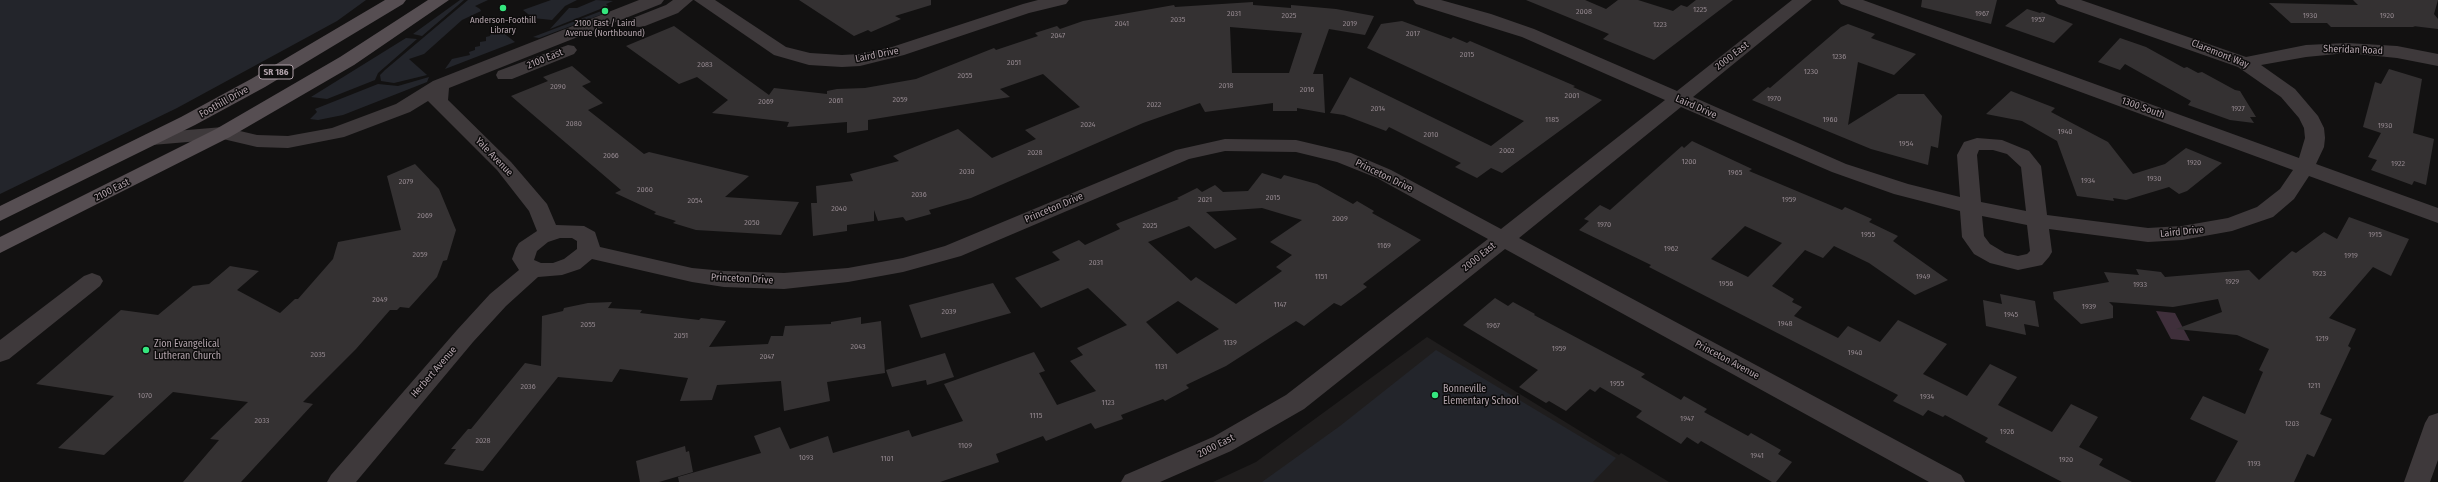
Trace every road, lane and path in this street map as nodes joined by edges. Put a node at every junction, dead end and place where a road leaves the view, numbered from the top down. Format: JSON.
{"nodes":[{"id":1,"x":397,"y":0,"type":"edge"},
{"id":2,"x":440,"y":0,"type":"edge"},
{"id":3,"x":655,"y":0,"type":"edge"},
{"id":4,"x":684,"y":0,"type":"edge"},
{"id":5,"x":703,"y":0,"type":"edge"},
{"id":6,"x":1060,"y":0,"type":"edge"},
{"id":7,"x":1422,"y":0,"type":"edge"},
{"id":8,"x":1803,"y":0,"type":"edge"},
{"id":9,"x":1847,"y":0,"type":"edge"},
{"id":10,"x":2064,"y":0,"type":"edge"},
{"id":11,"x":2438,"y":60,"type":"edge"},
{"id":12,"x":2245,"y":62,"type":"junction"},
{"id":13,"x":439,"y":93,"type":"junction"},
{"id":14,"x":1678,"y":99,"type":"junction"},
{"id":15,"x":223,"y":133,"type":"junction"},
{"id":16,"x":152,"y":140,"type":"junction"},
{"id":17,"x":2305,"y":167,"type":"junction"},
{"id":18,"x":1971,"y":207,"type":"junction"},
{"id":19,"x":0,"y":214,"type":"edge"},
{"id":20,"x":2438,"y":216,"type":"edge"},
{"id":21,"x":2037,"y":221,"type":"junction"},
{"id":22,"x":549,"y":234,"type":"junction"},
{"id":23,"x":1502,"y":239,"type":"junction"},
{"id":24,"x":0,"y":246,"type":"edge"},
{"id":25,"x":587,"y":251,"type":"junction"},
{"id":26,"x":534,"y":269,"type":"junction"},
{"id":27,"x":92,"y":281,"type":"dead end"},
{"id":28,"x":0,"y":353,"type":"edge"},
{"id":29,"x":2438,"y":424,"type":"edge"},
{"id":30,"x":340,"y":482,"type":"edge"},
{"id":31,"x":1134,"y":482,"type":"edge"},
{"id":32,"x":1952,"y":482,"type":"edge"},
{"id":33,"x":2417,"y":482,"type":"edge"}],
"edges":[{"from":1,"to":16,"type":"main road","name":"Foothill Drive","number":"SR 186"},
{"from":2,"to":15,"type":"main road","number":"SR 186"},
{"from":3,"to":13,"type":"street","name":"2100 East"},
{"from":4,"to":13,"type":"street","name":"2100 East"},
{"from":5,"to":6,"type":"street","name":"Laird Drive"},
{"from":7,"to":14,"type":"street","name":"Laird Drive"},
{"from":8,"to":14,"type":"street","name":"2000 East"},
{"from":9,"to":17,"type":"street","name":"1300 South"},
{"from":10,"to":12,"type":"street","name":"Claremont Way"},
{"from":11,"to":12,"type":"street","name":"Sheridan Road"},
{"from":12,"to":17,"type":"street","name":"Claremont Way"},
{"from":13,"to":15,"type":"street","name":"2100 East"},
{"from":13,"to":22,"type":"street","name":"Yale Avenue"},
{"from":14,"to":18,"type":"street","name":"Laird Drive"},
{"from":14,"to":23,"type":"street","name":"2000 East"},
{"from":15,"to":16,"type":"street","name":"2100 East"},
{"from":15,"to":24,"type":"main road","name":"2100 East","number":"SR 186"},
{"from":16,"to":19,"type":"main road","name":"2100 East","number":"SR 186"},
{"from":17,"to":20,"type":"street","name":"1300 South"},
{"from":17,"to":21,"type":"street","name":"Laird Drive"},
{"from":18,"to":21,"type":"street","name":"Laird Drive"},
{"from":18,"to":21,"type":"street"},
{"from":18,"to":21,"type":"street"},
{"from":22,"to":25,"type":"street"},
{"from":22,"to":26,"type":"street"},
{"from":23,"to":25,"type":"street","name":"Princeton Drive"},
{"from":23,"to":31,"type":"street","name":"2000 East"},
{"from":23,"to":32,"type":"street","name":"Princeton Avenue"},
{"from":25,"to":26,"type":"street"},
{"from":26,"to":30,"type":"street","name":"Herbert Avenue"},
{"from":27,"to":28,"type":"street"},
{"from":29,"to":33,"type":"street"}]}
